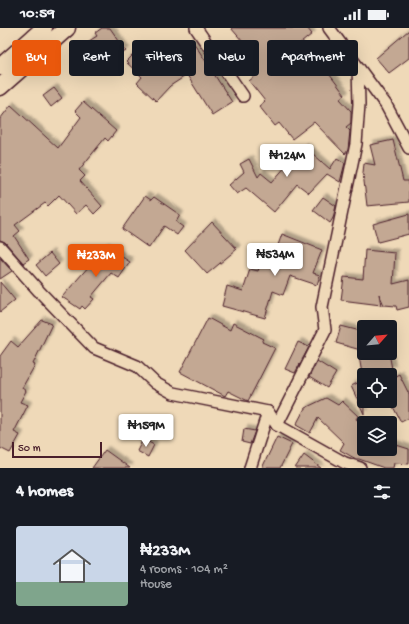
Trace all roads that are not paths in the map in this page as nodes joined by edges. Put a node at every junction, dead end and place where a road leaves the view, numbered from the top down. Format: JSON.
{"nodes":[{"id":1,"x":44,"y":28,"type":"edge"},
{"id":2,"x":67,"y":28,"type":"edge"},
{"id":3,"x":196,"y":28,"type":"edge"},
{"id":4,"x":329,"y":28,"type":"edge"},
{"id":5,"x":338,"y":40,"type":"edge"},
{"id":6,"x":0,"y":67,"type":"edge"},
{"id":7,"x":358,"y":67,"type":"joint"},
{"id":8,"x":0,"y":87,"type":"edge"},
{"id":9,"x":244,"y":96,"type":"dead end"},
{"id":10,"x":409,"y":148,"type":"edge"},
{"id":11,"x":0,"y":247,"type":"edge"},
{"id":12,"x":268,"y":412,"type":"junction"},
{"id":13,"x":277,"y":424,"type":"junction"},
{"id":14,"x":250,"y":468,"type":"edge"},
{"id":15,"x":360,"y":468,"type":"edge"}],
"edges":[{"from":1,"to":6,"type":"street"},
{"from":2,"to":8,"type":"street"},
{"from":3,"to":9,"type":"street"},
{"from":4,"to":5,"type":"street"},
{"from":7,"to":10,"type":"street"},
{"from":7,"to":13,"type":"street"},
{"from":11,"to":12,"type":"street"},
{"from":12,"to":13,"type":"street"},
{"from":12,"to":14,"type":"street"},
{"from":13,"to":15,"type":"street"}]}
